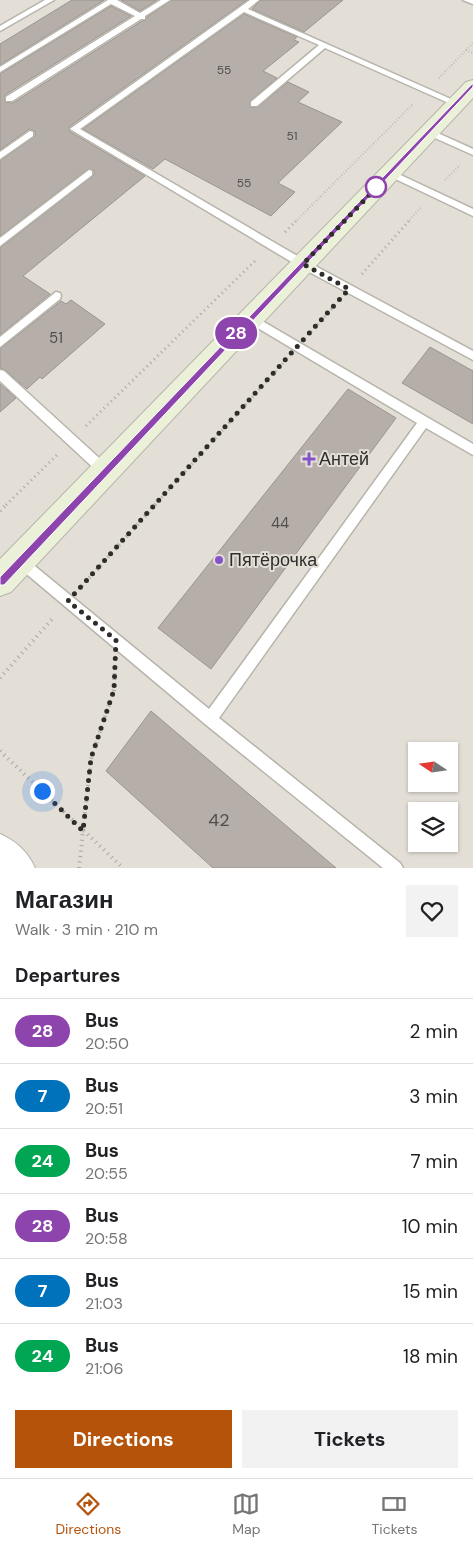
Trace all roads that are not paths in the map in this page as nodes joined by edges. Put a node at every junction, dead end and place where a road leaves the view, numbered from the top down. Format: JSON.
{"nodes":[{"id":1,"x":50,"y":0,"type":"edge"},
{"id":2,"x":112,"y":0,"type":"edge"},
{"id":3,"x":166,"y":0,"type":"edge"},
{"id":4,"x":255,"y":0,"type":"edge"},
{"id":5,"x":467,"y":0,"type":"edge"},
{"id":6,"x":473,"y":2,"type":"edge"},
{"id":7,"x":243,"y":9,"type":"junction"},
{"id":8,"x":142,"y":16,"type":"junction"},
{"id":9,"x":0,"y":29,"type":"edge"},
{"id":10,"x":324,"y":45,"type":"junction"},
{"id":11,"x":0,"y":70,"type":"edge"},
{"id":12,"x":473,"y":86,"type":"edge"},
{"id":13,"x":9,"y":99,"type":"dead end"},
{"id":14,"x":254,"y":104,"type":"dead end"},
{"id":15,"x":456,"y":104,"type":"junction"},
{"id":16,"x":429,"y":132,"type":"junction"},
{"id":17,"x":30,"y":134,"type":"dead end"},
{"id":18,"x":473,"y":152,"type":"edge"},
{"id":19,"x":0,"y":156,"type":"edge"},
{"id":20,"x":88,"y":173,"type":"dead end"},
{"id":21,"x":390,"y":173,"type":"junction"},
{"id":22,"x":473,"y":213,"type":"edge"},
{"id":23,"x":0,"y":243,"type":"edge"},
{"id":24,"x":303,"y":264,"type":"junction"},
{"id":25,"x":56,"y":296,"type":"dead end"},
{"id":26,"x":250,"y":318,"type":"junction"},
{"id":27,"x":0,"y":343,"type":"edge"},
{"id":28,"x":473,"y":356,"type":"edge"},
{"id":29,"x":0,"y":374,"type":"edge"},
{"id":30,"x":425,"y":422,"type":"junction"},
{"id":31,"x":473,"y":450,"type":"edge"},
{"id":32,"x":105,"y":471,"type":"junction"},
{"id":33,"x":10,"y":571,"type":"edge"},
{"id":34,"x":210,"y":719,"type":"junction"},
{"id":35,"x":0,"y":850,"type":"edge"},
{"id":36,"x":19,"y":868,"type":"edge"},
{"id":37,"x":395,"y":868,"type":"edge"}],
"edges":[{"from":1,"to":9,"type":"lane"},
{"from":2,"to":8,"type":"lane"},
{"from":2,"to":11,"type":"lane"},
{"from":3,"to":8,"type":"lane"},
{"from":4,"to":7,"type":"lane"},
{"from":5,"to":6,"type":"lane"},
{"from":7,"to":10,"type":"lane"},
{"from":7,"to":24,"type":"lane"},
{"from":8,"to":13,"type":"lane"},
{"from":10,"to":14,"type":"lane"},
{"from":10,"to":15,"type":"lane"},
{"from":12,"to":15,"type":"main road"},
{"from":15,"to":16,"type":"main road"},
{"from":16,"to":18,"type":"lane"},
{"from":16,"to":21,"type":"main road"},
{"from":17,"to":19,"type":"lane"},
{"from":20,"to":23,"type":"lane"},
{"from":21,"to":22,"type":"lane"},
{"from":21,"to":24,"type":"main road"},
{"from":24,"to":26,"type":"main road"},
{"from":24,"to":28,"type":"lane"},
{"from":25,"to":27,"type":"lane"},
{"from":26,"to":30,"type":"lane"},
{"from":26,"to":32,"type":"main road"},
{"from":29,"to":32,"type":"lane"},
{"from":30,"to":31,"type":"lane"},
{"from":30,"to":34,"type":"lane"},
{"from":32,"to":33,"type":"main road"},
{"from":33,"to":34,"type":"lane"},
{"from":34,"to":37,"type":"lane"},
{"from":35,"to":36,"type":"street"}]}
